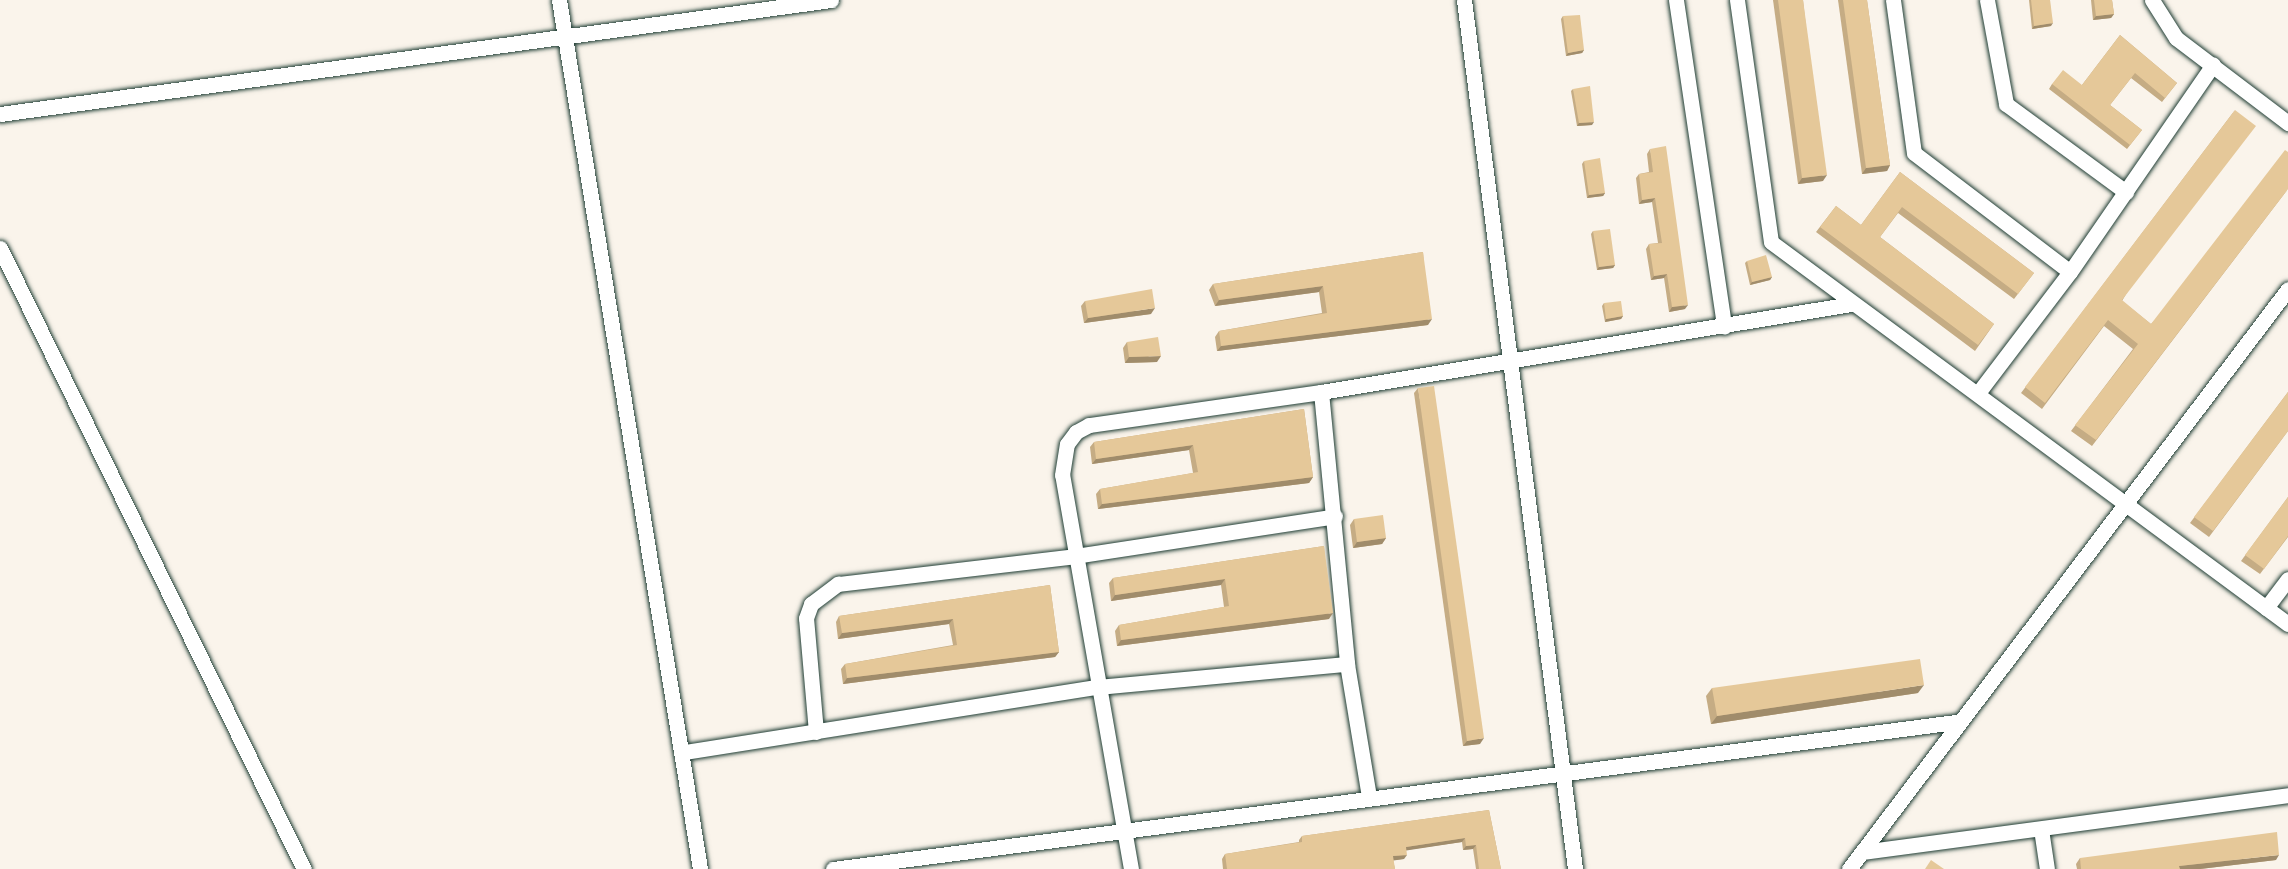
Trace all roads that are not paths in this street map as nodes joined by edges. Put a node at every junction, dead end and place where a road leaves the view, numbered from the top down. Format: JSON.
{"nodes":[{"id":1,"x":559,"y":0,"type":"edge"},
{"id":2,"x":831,"y":0,"type":"edge"},
{"id":3,"x":1464,"y":0,"type":"edge"},
{"id":4,"x":1676,"y":0,"type":"edge"},
{"id":5,"x":1737,"y":0,"type":"edge"},
{"id":6,"x":1893,"y":0,"type":"edge"},
{"id":7,"x":1987,"y":0,"type":"edge"},
{"id":8,"x":2152,"y":0,"type":"edge"},
{"id":9,"x":564,"y":40,"type":"junction"},
{"id":10,"x":2213,"y":65,"type":"junction"},
{"id":11,"x":0,"y":114,"type":"edge"},
{"id":12,"x":2288,"y":123,"type":"edge"},
{"id":13,"x":2126,"y":192,"type":"junction"},
{"id":14,"x":0,"y":248,"type":"edge"},
{"id":15,"x":2070,"y":272,"type":"junction"},
{"id":16,"x":2288,"y":289,"type":"edge"},
{"id":17,"x":1851,"y":304,"type":"junction"},
{"id":18,"x":1724,"y":326,"type":"junction"},
{"id":19,"x":1508,"y":361,"type":"junction"},
{"id":20,"x":1321,"y":392,"type":"junction"},
{"id":21,"x":1978,"y":393,"type":"junction"},
{"id":22,"x":2126,"y":505,"type":"junction"},
{"id":23,"x":1335,"y":516,"type":"junction"},
{"id":24,"x":1075,"y":556,"type":"junction"},
{"id":25,"x":2288,"y":579,"type":"edge"},
{"id":26,"x":2266,"y":608,"type":"junction"},
{"id":27,"x":2288,"y":624,"type":"edge"},
{"id":28,"x":1347,"y":664,"type":"junction"},
{"id":29,"x":1096,"y":687,"type":"junction"},
{"id":30,"x":1956,"y":722,"type":"junction"},
{"id":31,"x":816,"y":732,"type":"junction"},
{"id":32,"x":685,"y":752,"type":"junction"},
{"id":33,"x":1563,"y":777,"type":"junction"},
{"id":34,"x":2288,"y":795,"type":"edge"},
{"id":35,"x":1369,"y":797,"type":"junction"},
{"id":36,"x":1125,"y":829,"type":"junction"},
{"id":37,"x":2040,"y":829,"type":"junction"},
{"id":38,"x":1862,"y":852,"type":"junction"},
{"id":39,"x":304,"y":869,"type":"edge"},
{"id":40,"x":700,"y":869,"type":"edge"},
{"id":41,"x":833,"y":869,"type":"edge"},
{"id":42,"x":1131,"y":869,"type":"edge"},
{"id":43,"x":1575,"y":869,"type":"edge"},
{"id":44,"x":1849,"y":869,"type":"edge"},
{"id":45,"x":2047,"y":869,"type":"edge"}],
"edges":[{"from":1,"to":9,"type":"street"},
{"from":2,"to":9,"type":"street"},
{"from":3,"to":19,"type":"street"},
{"from":4,"to":18,"type":"street"},
{"from":5,"to":17,"type":"street"},
{"from":6,"to":15,"type":"street"},
{"from":7,"to":13,"type":"street"},
{"from":8,"to":10,"type":"street"},
{"from":9,"to":11,"type":"street"},
{"from":9,"to":32,"type":"street"},
{"from":10,"to":12,"type":"street"},
{"from":10,"to":13,"type":"street"},
{"from":13,"to":15,"type":"street"},
{"from":14,"to":39,"type":"street"},
{"from":15,"to":21,"type":"street"},
{"from":16,"to":22,"type":"street"},
{"from":17,"to":18,"type":"street"},
{"from":17,"to":21,"type":"street"},
{"from":18,"to":19,"type":"street"},
{"from":19,"to":20,"type":"street"},
{"from":19,"to":33,"type":"street"},
{"from":20,"to":23,"type":"street"},
{"from":20,"to":24,"type":"street"},
{"from":21,"to":22,"type":"street"},
{"from":22,"to":26,"type":"street"},
{"from":22,"to":30,"type":"street"},
{"from":23,"to":24,"type":"street"},
{"from":23,"to":28,"type":"street"},
{"from":24,"to":29,"type":"street"},
{"from":24,"to":31,"type":"street"},
{"from":25,"to":26,"type":"street"},
{"from":26,"to":27,"type":"street"},
{"from":28,"to":29,"type":"street"},
{"from":28,"to":35,"type":"street"},
{"from":29,"to":31,"type":"street"},
{"from":29,"to":36,"type":"street"},
{"from":30,"to":33,"type":"street"},
{"from":30,"to":38,"type":"street"},
{"from":31,"to":32,"type":"street"},
{"from":32,"to":40,"type":"street"},
{"from":33,"to":35,"type":"street"},
{"from":33,"to":43,"type":"street"},
{"from":34,"to":37,"type":"street"},
{"from":35,"to":36,"type":"street"},
{"from":36,"to":41,"type":"street"},
{"from":36,"to":42,"type":"street"},
{"from":37,"to":38,"type":"street"},
{"from":37,"to":45,"type":"street"},
{"from":38,"to":44,"type":"street"}]}
